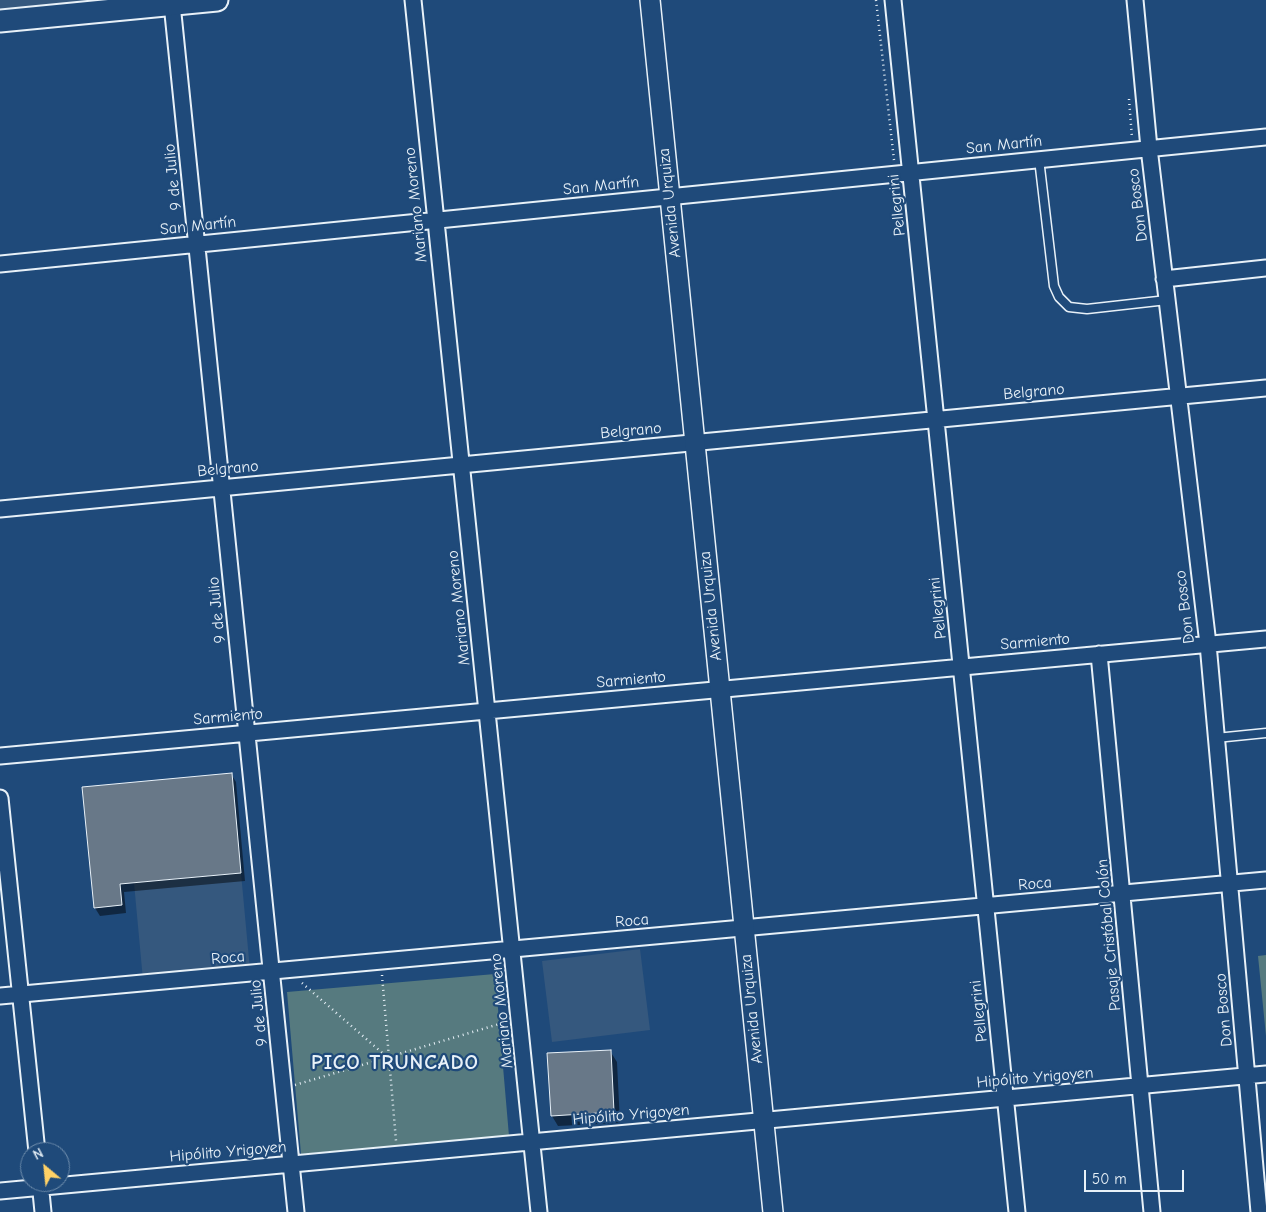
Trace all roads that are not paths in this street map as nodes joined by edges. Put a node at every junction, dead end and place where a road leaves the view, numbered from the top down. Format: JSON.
{"nodes":[{"id":1,"x":217,"y":0,"type":"edge"},
{"id":2,"x":412,"y":0,"type":"edge"},
{"id":3,"x":650,"y":0,"type":"edge"},
{"id":4,"x":893,"y":0,"type":"edge"},
{"id":5,"x":1134,"y":0,"type":"edge"},
{"id":6,"x":172,"y":4,"type":"junction"},
{"id":7,"x":0,"y":21,"type":"edge"},
{"id":8,"x":1266,"y":137,"type":"edge"},
{"id":9,"x":1149,"y":148,"type":"junction"},
{"id":10,"x":1039,"y":159,"type":"junction"},
{"id":11,"x":911,"y":172,"type":"junction"},
{"id":12,"x":670,"y":196,"type":"junction"},
{"id":13,"x":436,"y":220,"type":"junction"},
{"id":14,"x":197,"y":244,"type":"junction"},
{"id":15,"x":0,"y":264,"type":"edge"},
{"id":16,"x":1266,"y":268,"type":"edge"},
{"id":17,"x":1164,"y":279,"type":"junction"},
{"id":18,"x":1166,"y":300,"type":"junction"},
{"id":19,"x":1266,"y":388,"type":"edge"},
{"id":20,"x":1178,"y":396,"type":"junction"},
{"id":21,"x":936,"y":419,"type":"junction"},
{"id":22,"x":695,"y":442,"type":"junction"},
{"id":23,"x":461,"y":464,"type":"junction"},
{"id":24,"x":222,"y":488,"type":"junction"},
{"id":25,"x":0,"y":509,"type":"edge"},
{"id":26,"x":1266,"y":639,"type":"edge"},
{"id":27,"x":1208,"y":644,"type":"junction"},
{"id":28,"x":1099,"y":654,"type":"junction"},
{"id":29,"x":962,"y":667,"type":"junction"},
{"id":30,"x":720,"y":689,"type":"junction"},
{"id":31,"x":488,"y":710,"type":"junction"},
{"id":32,"x":248,"y":733,"type":"junction"},
{"id":33,"x":1266,"y":733,"type":"edge"},
{"id":34,"x":1216,"y":738,"type":"junction"},
{"id":35,"x":0,"y":756,"type":"edge"},
{"id":36,"x":0,"y":798,"type":"edge"},
{"id":37,"x":1266,"y":880,"type":"edge"},
{"id":38,"x":1230,"y":884,"type":"junction"},
{"id":39,"x":1123,"y":894,"type":"junction"},
{"id":40,"x":986,"y":906,"type":"junction"},
{"id":41,"x":744,"y":929,"type":"junction"},
{"id":42,"x":513,"y":949,"type":"junction"},
{"id":43,"x":280,"y":971,"type":"junction"},
{"id":44,"x":21,"y":994,"type":"junction"},
{"id":45,"x":0,"y":996,"type":"edge"},
{"id":46,"x":1266,"y":1074,"type":"edge"},
{"id":47,"x":1248,"y":1076,"type":"junction"},
{"id":48,"x":1141,"y":1086,"type":"junction"},
{"id":49,"x":1006,"y":1098,"type":"junction"},
{"id":50,"x":764,"y":1121,"type":"junction"},
{"id":51,"x":533,"y":1141,"type":"junction"},
{"id":52,"x":36,"y":1142,"type":"edge"},
{"id":53,"x":292,"y":1164,"type":"junction"},
{"id":54,"x":70,"y":1182,"type":"edge"},
{"id":55,"x":20,"y":1188,"type":"edge"},
{"id":56,"x":0,"y":1191,"type":"edge"},
{"id":57,"x":42,"y":1192,"type":"edge"},
{"id":58,"x":43,"y":1212,"type":"edge"},
{"id":59,"x":296,"y":1212,"type":"edge"},
{"id":60,"x":539,"y":1212,"type":"edge"},
{"id":61,"x":773,"y":1212,"type":"edge"},
{"id":62,"x":1017,"y":1212,"type":"edge"},
{"id":63,"x":1152,"y":1212,"type":"edge"},
{"id":64,"x":1259,"y":1212,"type":"edge"}],
"edges":[{"from":1,"to":6,"type":"main road"},
{"from":2,"to":13,"type":"street","name":"Mariano Moreno"},
{"from":3,"to":12,"type":"street","name":"Avenida Urquiza"},
{"from":4,"to":11,"type":"street","name":"Pellegrini"},
{"from":5,"to":9,"type":"street","name":"Don Bosco"},
{"from":6,"to":7,"type":"main road"},
{"from":6,"to":14,"type":"street","name":"9 de Julio"},
{"from":8,"to":9,"type":"street","name":"San Martín"},
{"from":9,"to":10,"type":"street","name":"San Martín"},
{"from":9,"to":17,"type":"street","name":"Don Bosco"},
{"from":10,"to":11,"type":"street","name":"San Martín"},
{"from":10,"to":18,"type":"lane"},
{"from":11,"to":12,"type":"street","name":"San Martín"},
{"from":11,"to":21,"type":"street","name":"Pellegrini"},
{"from":12,"to":13,"type":"street","name":"San Martín"},
{"from":12,"to":22,"type":"street","name":"Avenida Urquiza"},
{"from":13,"to":14,"type":"street","name":"San Martín"},
{"from":13,"to":23,"type":"street","name":"Mariano Moreno"},
{"from":14,"to":15,"type":"street","name":"San Martín"},
{"from":14,"to":24,"type":"street","name":"9 de Julio"},
{"from":16,"to":17,"type":"street"},
{"from":17,"to":18,"type":"street","name":"Don Bosco"},
{"from":18,"to":20,"type":"street","name":"Don Bosco"},
{"from":19,"to":20,"type":"street","name":"Belgrano"},
{"from":20,"to":21,"type":"street","name":"Belgrano"},
{"from":20,"to":27,"type":"street","name":"Don Bosco"},
{"from":21,"to":22,"type":"street","name":"Belgrano"},
{"from":21,"to":29,"type":"street","name":"Pellegrini"},
{"from":22,"to":23,"type":"street","name":"Belgrano"},
{"from":22,"to":30,"type":"street","name":"Avenida Urquiza"},
{"from":23,"to":24,"type":"street","name":"Belgrano"},
{"from":23,"to":31,"type":"street","name":"Mariano Moreno"},
{"from":24,"to":25,"type":"street","name":"Belgrano"},
{"from":24,"to":32,"type":"street","name":"9 de Julio"},
{"from":26,"to":27,"type":"street","name":"Sarmiento"},
{"from":27,"to":28,"type":"street","name":"Sarmiento"},
{"from":27,"to":34,"type":"street","name":"Don Bosco"},
{"from":28,"to":29,"type":"street","name":"Sarmiento"},
{"from":28,"to":39,"type":"street","name":"Pasaje Cristóbal Colón"},
{"from":29,"to":30,"type":"street","name":"Sarmiento"},
{"from":29,"to":40,"type":"street","name":"Pellegrini"},
{"from":30,"to":31,"type":"street","name":"Sarmiento"},
{"from":30,"to":41,"type":"street","name":"Avenida Urquiza"},
{"from":31,"to":32,"type":"street","name":"Sarmiento"},
{"from":31,"to":42,"type":"street","name":"Mariano Moreno"},
{"from":32,"to":35,"type":"street","name":"Sarmiento"},
{"from":32,"to":43,"type":"street","name":"9 de Julio"},
{"from":33,"to":34,"type":"lane"},
{"from":34,"to":38,"type":"street","name":"Don Bosco"},
{"from":36,"to":44,"type":"street"},
{"from":37,"to":38,"type":"street","name":"Roca"},
{"from":38,"to":39,"type":"street","name":"Roca"},
{"from":38,"to":47,"type":"street","name":"Don Bosco"},
{"from":39,"to":40,"type":"street","name":"Roca"},
{"from":39,"to":48,"type":"street","name":"Pasaje Cristóbal Colón"},
{"from":40,"to":41,"type":"street","name":"Roca"},
{"from":40,"to":49,"type":"street","name":"Pellegrini"},
{"from":41,"to":42,"type":"street","name":"Roca"},
{"from":41,"to":50,"type":"street","name":"Avenida Urquiza"},
{"from":42,"to":43,"type":"street","name":"Roca"},
{"from":42,"to":51,"type":"street","name":"Mariano Moreno"},
{"from":43,"to":44,"type":"street","name":"Roca"},
{"from":43,"to":53,"type":"street","name":"9 de Julio"},
{"from":44,"to":45,"type":"street","name":"Roca"},
{"from":44,"to":52,"type":"street"},
{"from":46,"to":47,"type":"street","name":"Hipólito Yrigoyen"},
{"from":47,"to":48,"type":"street","name":"Hipólito Yrigoyen"},
{"from":47,"to":64,"type":"street","name":"Don Bosco"},
{"from":48,"to":49,"type":"street","name":"Hipólito Yrigoyen"},
{"from":48,"to":63,"type":"street","name":"Pasaje Cristóbal Colón"},
{"from":49,"to":50,"type":"street","name":"Hipólito Yrigoyen"},
{"from":49,"to":62,"type":"street","name":"Pellegrini"},
{"from":50,"to":51,"type":"street","name":"Hipólito Yrigoyen"},
{"from":50,"to":61,"type":"street","name":"Avenida Urquiza"},
{"from":51,"to":53,"type":"street","name":"Hipólito Yrigoyen"},
{"from":51,"to":60,"type":"street","name":"Mariano Moreno"},
{"from":53,"to":54,"type":"street","name":"Hipólito Yrigoyen"},
{"from":53,"to":59,"type":"street","name":"9 de Julio"},
{"from":55,"to":56,"type":"street","name":"Hipólito Yrigoyen"},
{"from":57,"to":58,"type":"street"}]}
